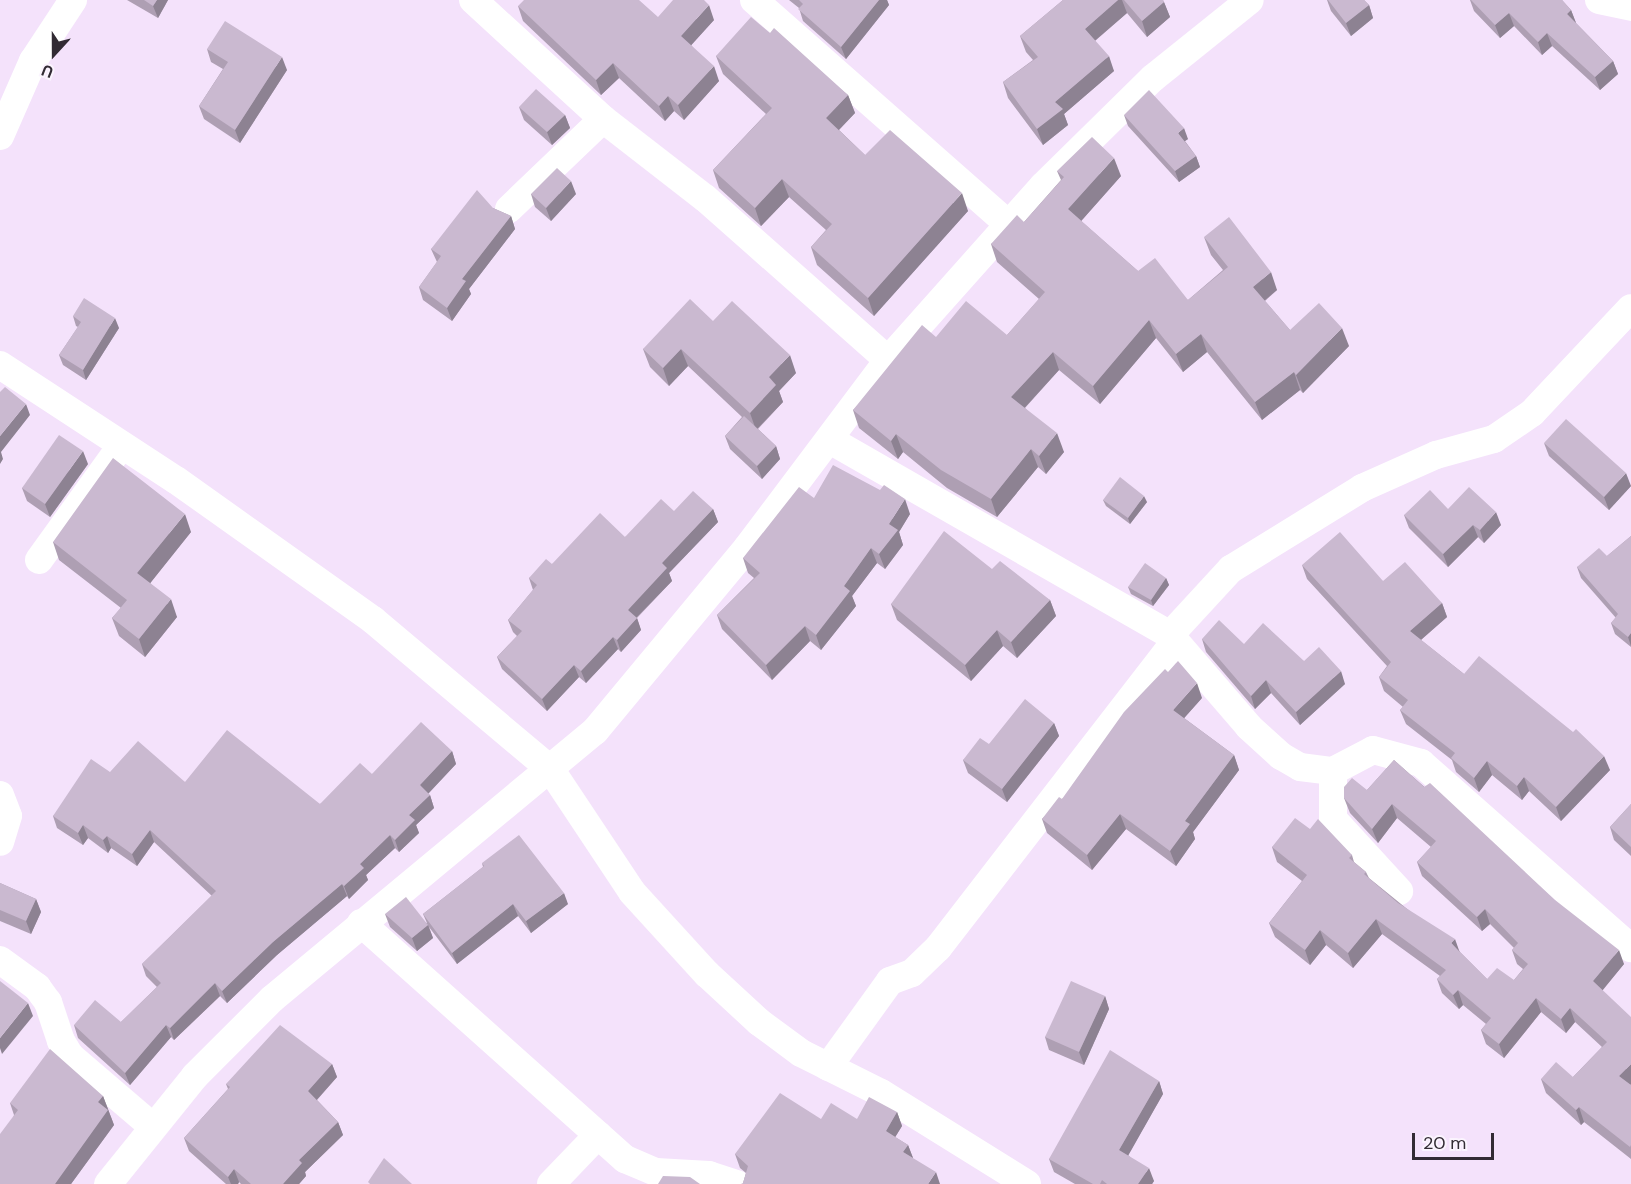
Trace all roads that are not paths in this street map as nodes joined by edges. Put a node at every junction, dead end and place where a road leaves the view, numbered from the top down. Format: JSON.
{"nodes":[{"id":1,"x":72,"y":0,"type":"edge"},
{"id":2,"x":473,"y":0,"type":"edge"},
{"id":3,"x":754,"y":0,"type":"edge"},
{"id":4,"x":1250,"y":0,"type":"edge"},
{"id":5,"x":1599,"y":0,"type":"edge"},
{"id":6,"x":1631,"y":7,"type":"edge"},
{"id":7,"x":603,"y":119,"type":"junction"},
{"id":8,"x":0,"y":136,"type":"edge"},
{"id":9,"x":509,"y":209,"type":"dead end"},
{"id":10,"x":1009,"y":225,"type":"junction"},
{"id":11,"x":1631,"y":308,"type":"edge"},
{"id":12,"x":888,"y":360,"type":"junction"},
{"id":13,"x":2,"y":371,"type":"edge"},
{"id":14,"x":831,"y":440,"type":"junction"},
{"id":15,"x":122,"y":446,"type":"junction"},
{"id":16,"x":39,"y":560,"type":"dead end"},
{"id":17,"x":1173,"y":638,"type":"junction"},
{"id":18,"x":550,"y":770,"type":"junction"},
{"id":19,"x":1333,"y":771,"type":"junction"},
{"id":20,"x":0,"y":795,"type":"edge"},
{"id":21,"x":0,"y":842,"type":"edge"},
{"id":22,"x":1399,"y":891,"type":"dead end"},
{"id":23,"x":362,"y":923,"type":"junction"},
{"id":24,"x":1631,"y":948,"type":"edge"},
{"id":25,"x":0,"y":960,"type":"edge"},
{"id":26,"x":828,"y":1067,"type":"junction"},
{"id":27,"x":153,"y":1127,"type":"junction"},
{"id":28,"x":598,"y":1135,"type":"junction"},
{"id":29,"x":108,"y":1184,"type":"edge"},
{"id":30,"x":551,"y":1184,"type":"edge"},
{"id":31,"x":737,"y":1184,"type":"edge"},
{"id":32,"x":1027,"y":1184,"type":"edge"}],
"edges":[{"from":1,"to":8,"type":"street"},
{"from":2,"to":7,"type":"street"},
{"from":3,"to":10,"type":"street"},
{"from":4,"to":10,"type":"street"},
{"from":5,"to":6,"type":"street"},
{"from":7,"to":9,"type":"street"},
{"from":7,"to":12,"type":"street"},
{"from":10,"to":12,"type":"street"},
{"from":11,"to":17,"type":"street"},
{"from":12,"to":14,"type":"street"},
{"from":13,"to":15,"type":"street"},
{"from":13,"to":18,"type":"street"},
{"from":14,"to":17,"type":"street"},
{"from":14,"to":18,"type":"street"},
{"from":15,"to":16,"type":"street"},
{"from":15,"to":18,"type":"street"},
{"from":17,"to":19,"type":"street"},
{"from":17,"to":26,"type":"street"},
{"from":18,"to":23,"type":"street"},
{"from":18,"to":26,"type":"street"},
{"from":19,"to":22,"type":"street"},
{"from":19,"to":24,"type":"street"},
{"from":20,"to":21,"type":"street"},
{"from":23,"to":27,"type":"street"},
{"from":23,"to":28,"type":"street"},
{"from":25,"to":27,"type":"street"},
{"from":26,"to":32,"type":"street"},
{"from":27,"to":29,"type":"street"},
{"from":28,"to":30,"type":"street"},
{"from":28,"to":31,"type":"street"}]}
